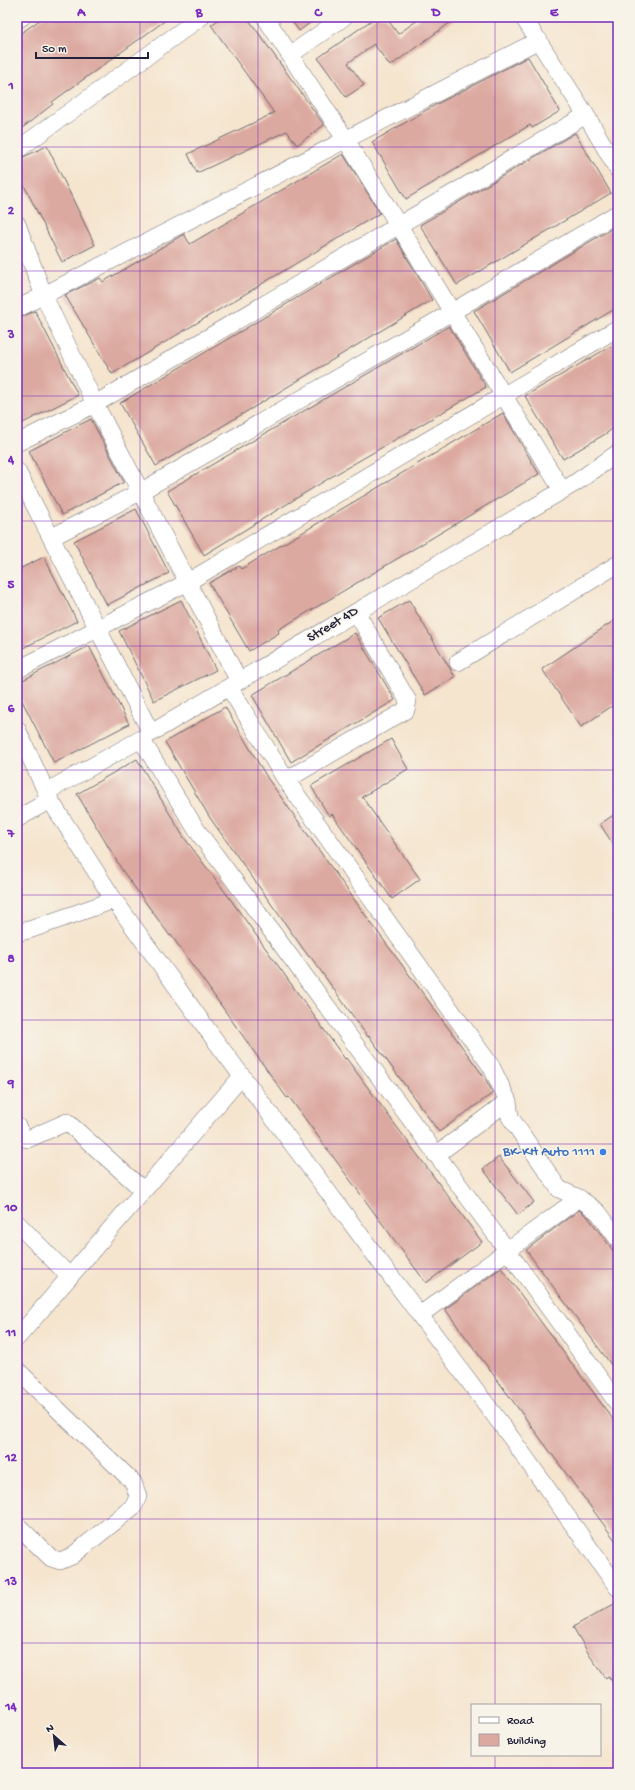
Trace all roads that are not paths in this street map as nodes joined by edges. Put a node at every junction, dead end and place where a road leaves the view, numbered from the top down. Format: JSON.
{"nodes":[{"id":1,"x":22,"y":17,"type":"edge"},
{"id":2,"x":201,"y":17,"type":"edge"},
{"id":3,"x":265,"y":17,"type":"edge"},
{"id":4,"x":344,"y":17,"type":"edge"},
{"id":5,"x":523,"y":17,"type":"edge"},
{"id":6,"x":17,"y":20,"type":"edge"},
{"id":7,"x":539,"y":40,"type":"junction"},
{"id":8,"x":290,"y":55,"type":"junction"},
{"id":9,"x":586,"y":115,"type":"junction"},
{"id":10,"x":346,"y":140,"type":"junction"},
{"id":11,"x":17,"y":150,"type":"edge"},
{"id":12,"x":618,"y":170,"type":"edge"},
{"id":13,"x":618,"y":213,"type":"edge"},
{"id":14,"x":17,"y":224,"type":"edge"},
{"id":15,"x":398,"y":226,"type":"junction"},
{"id":16,"x":44,"y":296,"type":"junction"},
{"id":17,"x":17,"y":309,"type":"edge"},
{"id":18,"x":452,"y":312,"type":"junction"},
{"id":19,"x":618,"y":328,"type":"edge"},
{"id":20,"x":504,"y":394,"type":"junction"},
{"id":21,"x":95,"y":404,"type":"junction"},
{"id":22,"x":17,"y":443,"type":"edge"},
{"id":23,"x":618,"y":453,"type":"edge"},
{"id":24,"x":17,"y":471,"type":"edge"},
{"id":25,"x":562,"y":490,"type":"junction"},
{"id":26,"x":140,"y":492,"type":"junction"},
{"id":27,"x":52,"y":537,"type":"junction"},
{"id":28,"x":618,"y":564,"type":"edge"},
{"id":29,"x":186,"y":583,"type":"junction"},
{"id":30,"x":356,"y":612,"type":"junction"},
{"id":31,"x":98,"y":629,"type":"junction"},
{"id":32,"x":458,"y":662,"type":"dead end"},
{"id":33,"x":17,"y":670,"type":"edge"},
{"id":34,"x":234,"y":684,"type":"junction"},
{"id":35,"x":17,"y":729,"type":"edge"},
{"id":36,"x":146,"y":736,"type":"junction"},
{"id":37,"x":286,"y":780,"type":"junction"},
{"id":38,"x":48,"y":796,"type":"junction"},
{"id":39,"x":17,"y":819,"type":"edge"},
{"id":40,"x":114,"y":900,"type":"junction"},
{"id":41,"x":17,"y":933,"type":"edge"},
{"id":42,"x":242,"y":1076,"type":"junction"},
{"id":43,"x":508,"y":1101,"type":"junction"},
{"id":44,"x":17,"y":1126,"type":"edge"},
{"id":45,"x":436,"y":1155,"type":"junction"},
{"id":46,"x":143,"y":1190,"type":"junction"},
{"id":47,"x":579,"y":1198,"type":"junction"},
{"id":48,"x":17,"y":1223,"type":"edge"},
{"id":49,"x":618,"y":1239,"type":"edge"},
{"id":50,"x":508,"y":1250,"type":"junction"},
{"id":51,"x":70,"y":1277,"type":"junction"},
{"id":52,"x":420,"y":1315,"type":"junction"},
{"id":53,"x":17,"y":1338,"type":"edge"},
{"id":54,"x":17,"y":1370,"type":"edge"},
{"id":55,"x":618,"y":1404,"type":"edge"},
{"id":56,"x":17,"y":1525,"type":"edge"},
{"id":57,"x":618,"y":1588,"type":"edge"}],
"edges":[{"from":1,"to":6,"type":"street"},
{"from":2,"to":11,"type":"street"},
{"from":3,"to":8,"type":"street"},
{"from":4,"to":8,"type":"street"},
{"from":5,"to":7,"type":"street"},
{"from":7,"to":9,"type":"street"},
{"from":7,"to":10,"type":"street"},
{"from":8,"to":10,"type":"street"},
{"from":9,"to":12,"type":"street"},
{"from":9,"to":15,"type":"street"},
{"from":10,"to":15,"type":"street"},
{"from":10,"to":16,"type":"street"},
{"from":13,"to":18,"type":"street"},
{"from":14,"to":16,"type":"street"},
{"from":15,"to":18,"type":"street"},
{"from":15,"to":21,"type":"street"},
{"from":16,"to":17,"type":"street"},
{"from":16,"to":21,"type":"street"},
{"from":18,"to":20,"type":"street"},
{"from":18,"to":26,"type":"street"},
{"from":19,"to":20,"type":"street"},
{"from":20,"to":25,"type":"street"},
{"from":20,"to":29,"type":"street"},
{"from":21,"to":22,"type":"street"},
{"from":21,"to":26,"type":"street"},
{"from":23,"to":25,"type":"street","name":"Street 4D"},
{"from":24,"to":27,"type":"street"},
{"from":25,"to":30,"type":"street","name":"Street 4D"},
{"from":26,"to":27,"type":"street"},
{"from":26,"to":29,"type":"street"},
{"from":27,"to":31,"type":"street"},
{"from":28,"to":32,"type":"street"},
{"from":29,"to":31,"type":"street"},
{"from":29,"to":34,"type":"street"},
{"from":30,"to":34,"type":"street","name":"Street 4D"},
{"from":30,"to":37,"type":"street"},
{"from":31,"to":33,"type":"street"},
{"from":31,"to":36,"type":"street"},
{"from":34,"to":36,"type":"street","name":"Street 4D"},
{"from":34,"to":37,"type":"street"},
{"from":35,"to":38,"type":"street"},
{"from":36,"to":38,"type":"street","name":"Street 4D"},
{"from":36,"to":45,"type":"street"},
{"from":37,"to":43,"type":"street"},
{"from":38,"to":39,"type":"street","name":"Street 4D"},
{"from":38,"to":40,"type":"street"},
{"from":40,"to":41,"type":"street"},
{"from":40,"to":42,"type":"street"},
{"from":42,"to":46,"type":"street"},
{"from":42,"to":52,"type":"street"},
{"from":43,"to":45,"type":"street"},
{"from":43,"to":47,"type":"street"},
{"from":44,"to":46,"type":"street"},
{"from":45,"to":50,"type":"street"},
{"from":46,"to":51,"type":"street"},
{"from":47,"to":49,"type":"street"},
{"from":47,"to":50,"type":"street"},
{"from":48,"to":51,"type":"street"},
{"from":50,"to":52,"type":"street"},
{"from":50,"to":55,"type":"street"},
{"from":51,"to":53,"type":"street"},
{"from":52,"to":57,"type":"street"},
{"from":54,"to":56,"type":"street"}]}
